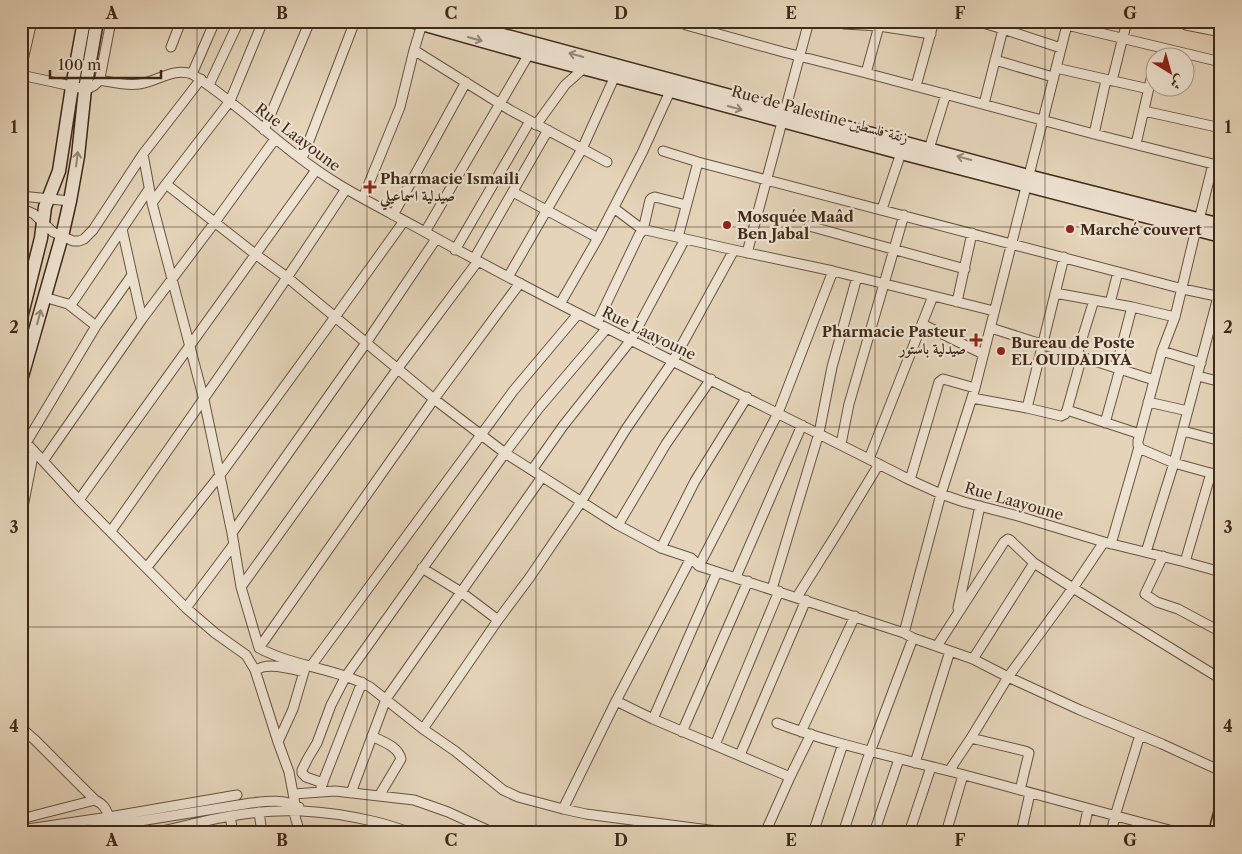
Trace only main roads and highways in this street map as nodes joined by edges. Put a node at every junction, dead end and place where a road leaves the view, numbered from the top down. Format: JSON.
{"nodes":[{"id":1,"x":84,"y":21,"type":"edge"},
{"id":2,"x":97,"y":21,"type":"edge"},
{"id":3,"x":451,"y":21,"type":"edge"},
{"id":4,"x":416,"y":23,"type":"edge"},
{"id":5,"x":673,"y":86,"type":"junction"},
{"id":6,"x":79,"y":88,"type":"junction"},
{"id":7,"x":783,"y":116,"type":"junction"},
{"id":8,"x":1027,"y":180,"type":"junction"},
{"id":9,"x":1198,"y":225,"type":"junction"},
{"id":10,"x":1221,"y":225,"type":"edge"},
{"id":11,"x":1221,"y":236,"type":"edge"},
{"id":12,"x":21,"y":318,"type":"edge"},
{"id":13,"x":21,"y":380,"type":"edge"},
{"id":14,"x":1221,"y":810,"type":"edge"},
{"id":15,"x":1215,"y":833,"type":"edge"}],
"edges":[{"from":1,"to":6,"type":"main road"},
{"from":2,"to":6,"type":"main road"},
{"from":5,"to":3,"type":"main road","name":"Rue de Palestine زنقة فلسطين","one_way":true},
{"from":4,"to":5,"type":"main road","name":"Rue de Palestine زنقة فلسطين","one_way":true},
{"from":5,"to":7,"type":"main road","name":"Rue de Palestine زنقة فلسطين"},
{"from":6,"to":12,"type":"main road"},
{"from":13,"to":6,"type":"main road","one_way":true},
{"from":8,"to":7,"type":"main road","name":"Rue de Palestine زنقة فلسطين","one_way":true},
{"from":7,"to":8,"type":"main road","name":"Rue de Palestine زنقة فلسطين"},
{"from":8,"to":9,"type":"main road","name":"Rue de Palestine زنقة فلسطين"},
{"from":9,"to":10,"type":"main road","name":"Rue de Palestine زنقة فلسطين"},
{"from":9,"to":11,"type":"main road","name":"Rue de Palestine زنقة فلسطين"},
{"from":14,"to":15,"type":"main road"}]}
